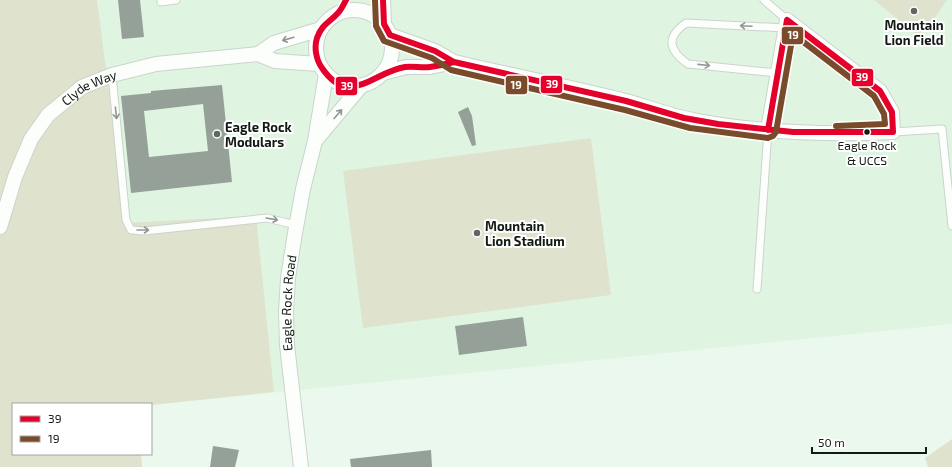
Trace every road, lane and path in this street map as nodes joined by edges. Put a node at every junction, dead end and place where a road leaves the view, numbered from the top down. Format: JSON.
{"nodes":[{"id":1,"x":161,"y":0,"type":"edge"},
{"id":2,"x":176,"y":0,"type":"edge"},
{"id":3,"x":346,"y":0,"type":"edge"},
{"id":4,"x":383,"y":0,"type":"edge"},
{"id":5,"x":764,"y":0,"type":"edge"},
{"id":6,"x":338,"y":13,"type":"junction"},
{"id":7,"x":786,"y":24,"type":"junction"},
{"id":8,"x":320,"y":29,"type":"junction"},
{"id":9,"x":387,"y":30,"type":"junction"},
{"id":10,"x":258,"y":54,"type":"junction"},
{"id":11,"x":454,"y":62,"type":"junction"},
{"id":12,"x":322,"y":69,"type":"junction"},
{"id":13,"x":383,"y":73,"type":"junction"},
{"id":14,"x":777,"y":73,"type":"junction"},
{"id":15,"x":112,"y":75,"type":"junction"},
{"id":16,"x":361,"y":86,"type":"junction"},
{"id":17,"x":768,"y":130,"type":"junction"},
{"id":18,"x":893,"y":132,"type":"junction"},
{"id":19,"x":315,"y":141,"type":"junction"},
{"id":20,"x":296,"y":225,"type":"junction"},
{"id":21,"x":952,"y":226,"type":"edge"},
{"id":22,"x":0,"y":227,"type":"edge"},
{"id":23,"x":757,"y":289,"type":"dead end"},
{"id":24,"x":301,"y":467,"type":"edge"}],
"edges":[{"from":1,"to":2,"type":"lane"},
{"from":3,"to":6,"type":"street"},
{"from":4,"to":9,"type":"street"},
{"from":5,"to":7,"type":"lane"},
{"from":6,"to":8,"type":"street"},
{"from":6,"to":9,"type":"street"},
{"from":7,"to":14,"type":"street"},
{"from":7,"to":14,"type":"lane","one_way":true},
{"from":7,"to":18,"type":"street"},
{"from":8,"to":10,"type":"street","one_way":true},
{"from":8,"to":12,"type":"street","name":"Eagle Rock Road"},
{"from":9,"to":11,"type":"street"},
{"from":9,"to":13,"type":"street"},
{"from":10,"to":12,"type":"street"},
{"from":10,"to":15,"type":"street","name":"Clyde Way"},
{"from":11,"to":13,"type":"street","name":"Eagle Rock Road"},
{"from":11,"to":17,"type":"street"},
{"from":12,"to":16,"type":"street"},
{"from":12,"to":19,"type":"street","name":"Eagle Rock Road"},
{"from":13,"to":16,"type":"street","name":"Eagle Rock Road"},
{"from":14,"to":17,"type":"street"},
{"from":15,"to":20,"type":"lane","one_way":true},
{"from":15,"to":22,"type":"street","name":"Clyde Way"},
{"from":19,"to":16,"type":"street","name":"Eagle Rock Road","one_way":true},
{"from":17,"to":18,"type":"street"},
{"from":17,"to":23,"type":"lane"},
{"from":18,"to":21,"type":"lane"},
{"from":19,"to":20,"type":"street","name":"Eagle Rock Road"},
{"from":20,"to":24,"type":"street","name":"Eagle Rock Road"}]}
